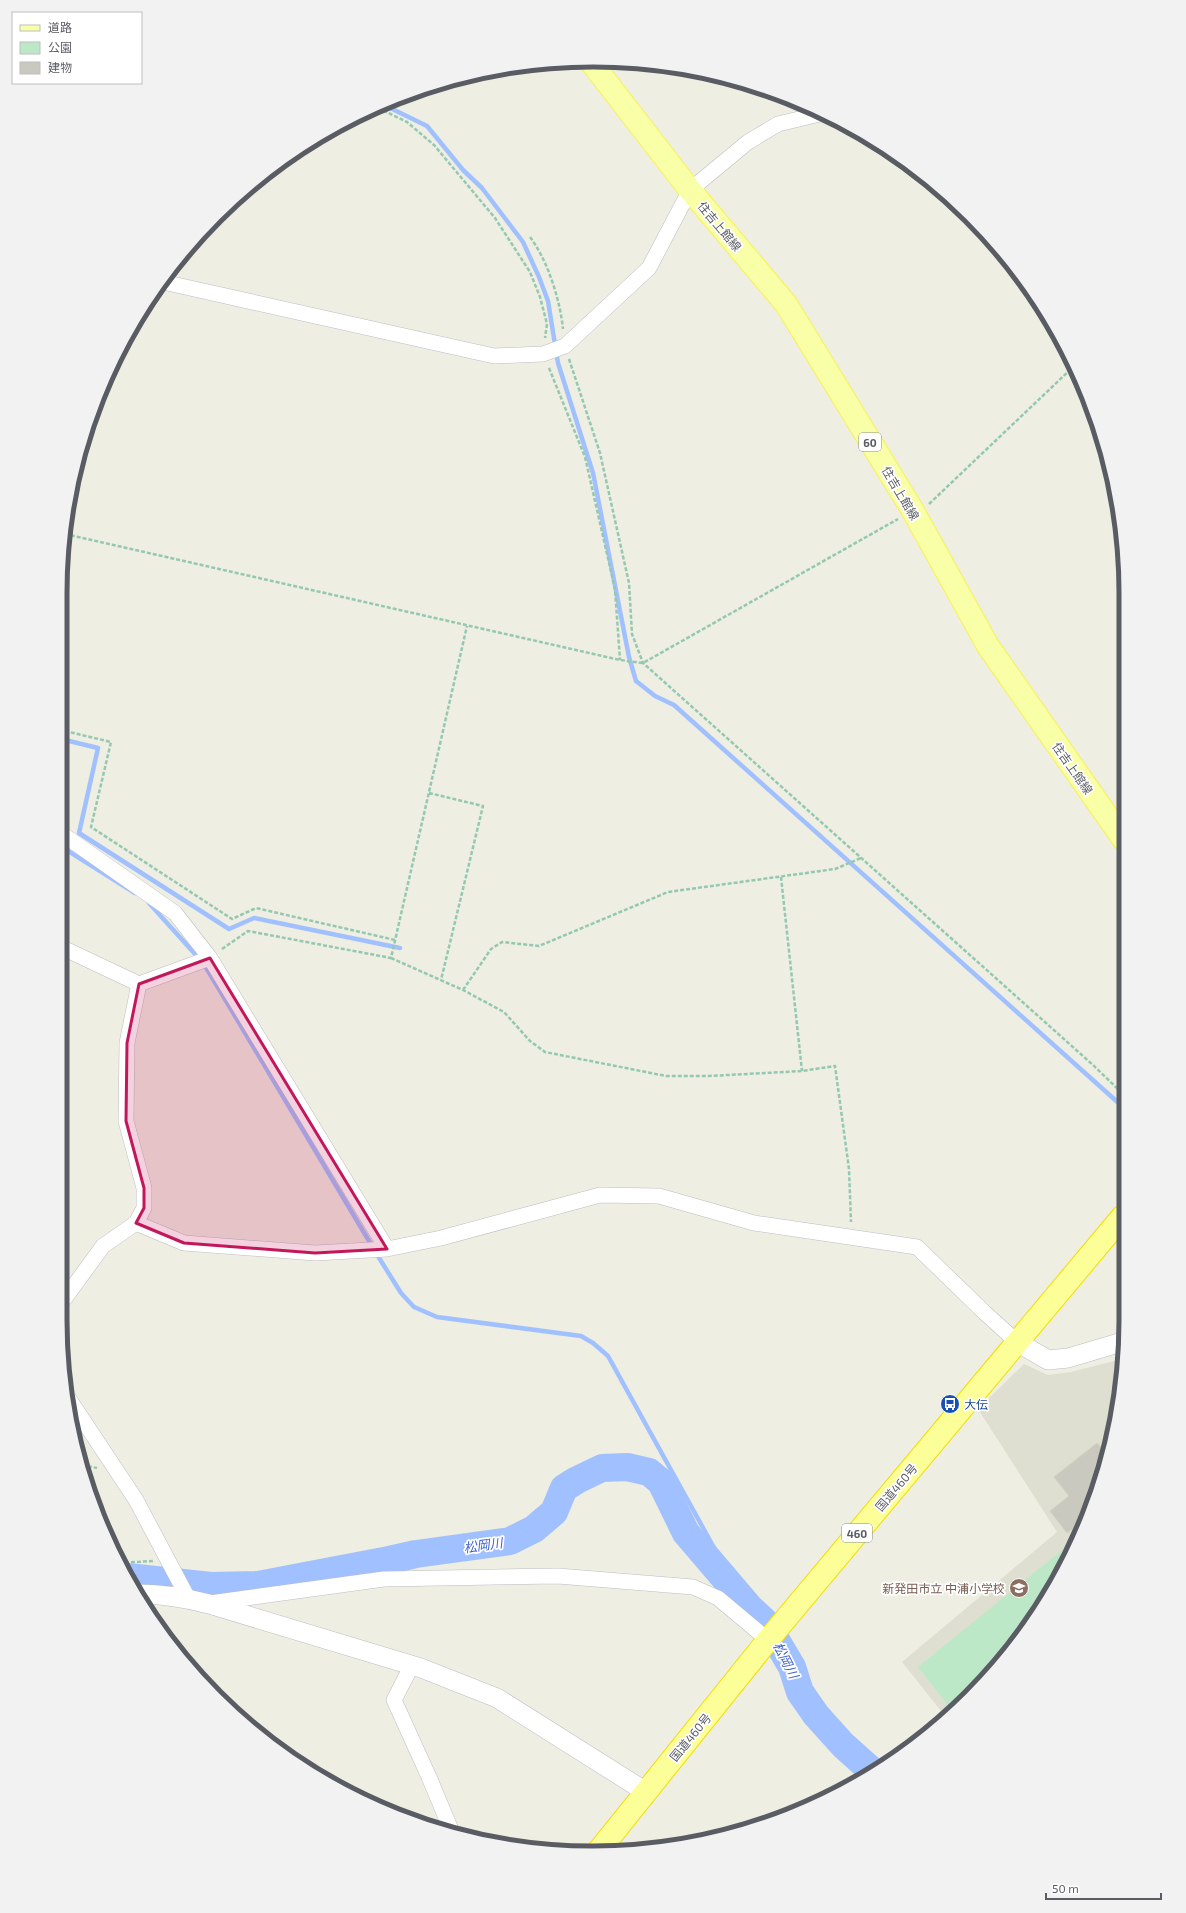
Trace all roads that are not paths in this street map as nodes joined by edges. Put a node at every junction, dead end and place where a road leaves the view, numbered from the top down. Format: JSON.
{"nodes":[{"id":1,"x":596,"y":67,"type":"edge"},
{"id":2,"x":813,"y":116,"type":"edge"},
{"id":3,"x":690,"y":190,"type":"junction"},
{"id":4,"x":169,"y":283,"type":"edge"},
{"id":5,"x":1119,"y":833,"type":"edge"},
{"id":6,"x":67,"y":837,"type":"edge"},
{"id":7,"x":67,"y":950,"type":"edge"},
{"id":8,"x":210,"y":958,"type":"junction"},
{"id":9,"x":140,"y":984,"type":"junction"},
{"id":10,"x":1119,"y":1221,"type":"edge"},
{"id":11,"x":136,"y":1223,"type":"junction"},
{"id":12,"x":387,"y":1249,"type":"junction"},
{"id":13,"x":67,"y":1295,"type":"edge"},
{"id":14,"x":1017,"y":1342,"type":"junction"},
{"id":15,"x":1118,"y":1343,"type":"edge"},
{"id":16,"x":75,"y":1408,"type":"edge"},
{"id":17,"x":144,"y":1594,"type":"edge"},
{"id":18,"x":188,"y":1598,"type":"junction"},
{"id":19,"x":209,"y":1604,"type":"junction"},
{"id":20,"x":768,"y":1640,"type":"junction"},
{"id":21,"x":412,"y":1665,"type":"junction"},
{"id":22,"x":646,"y":1792,"type":"junction"},
{"id":23,"x":449,"y":1826,"type":"edge"},
{"id":24,"x":603,"y":1846,"type":"edge"}],
"edges":[{"from":1,"to":3,"type":"main road","name":"住吉上館線","number":"60"},
{"from":2,"to":3,"type":"street"},
{"from":3,"to":4,"type":"street"},
{"from":3,"to":5,"type":"main road","name":"住吉上館線","number":"60"},
{"from":6,"to":8,"type":"street"},
{"from":7,"to":9,"type":"street"},
{"from":8,"to":9,"type":"street"},
{"from":8,"to":12,"type":"street"},
{"from":9,"to":11,"type":"street"},
{"from":10,"to":14,"type":"highway","name":"国道460号","number":"460"},
{"from":11,"to":12,"type":"street"},
{"from":11,"to":13,"type":"street"},
{"from":12,"to":14,"type":"street"},
{"from":14,"to":15,"type":"street"},
{"from":14,"to":20,"type":"highway","name":"国道460号","number":"460"},
{"from":16,"to":18,"type":"street"},
{"from":17,"to":18,"type":"street"},
{"from":18,"to":19,"type":"street"},
{"from":19,"to":20,"type":"street"},
{"from":19,"to":21,"type":"street"},
{"from":20,"to":22,"type":"highway","name":"国道460号","number":"460"},
{"from":21,"to":22,"type":"street"},
{"from":21,"to":23,"type":"street"},
{"from":22,"to":24,"type":"highway","name":"国道460号","number":"460"}]}
